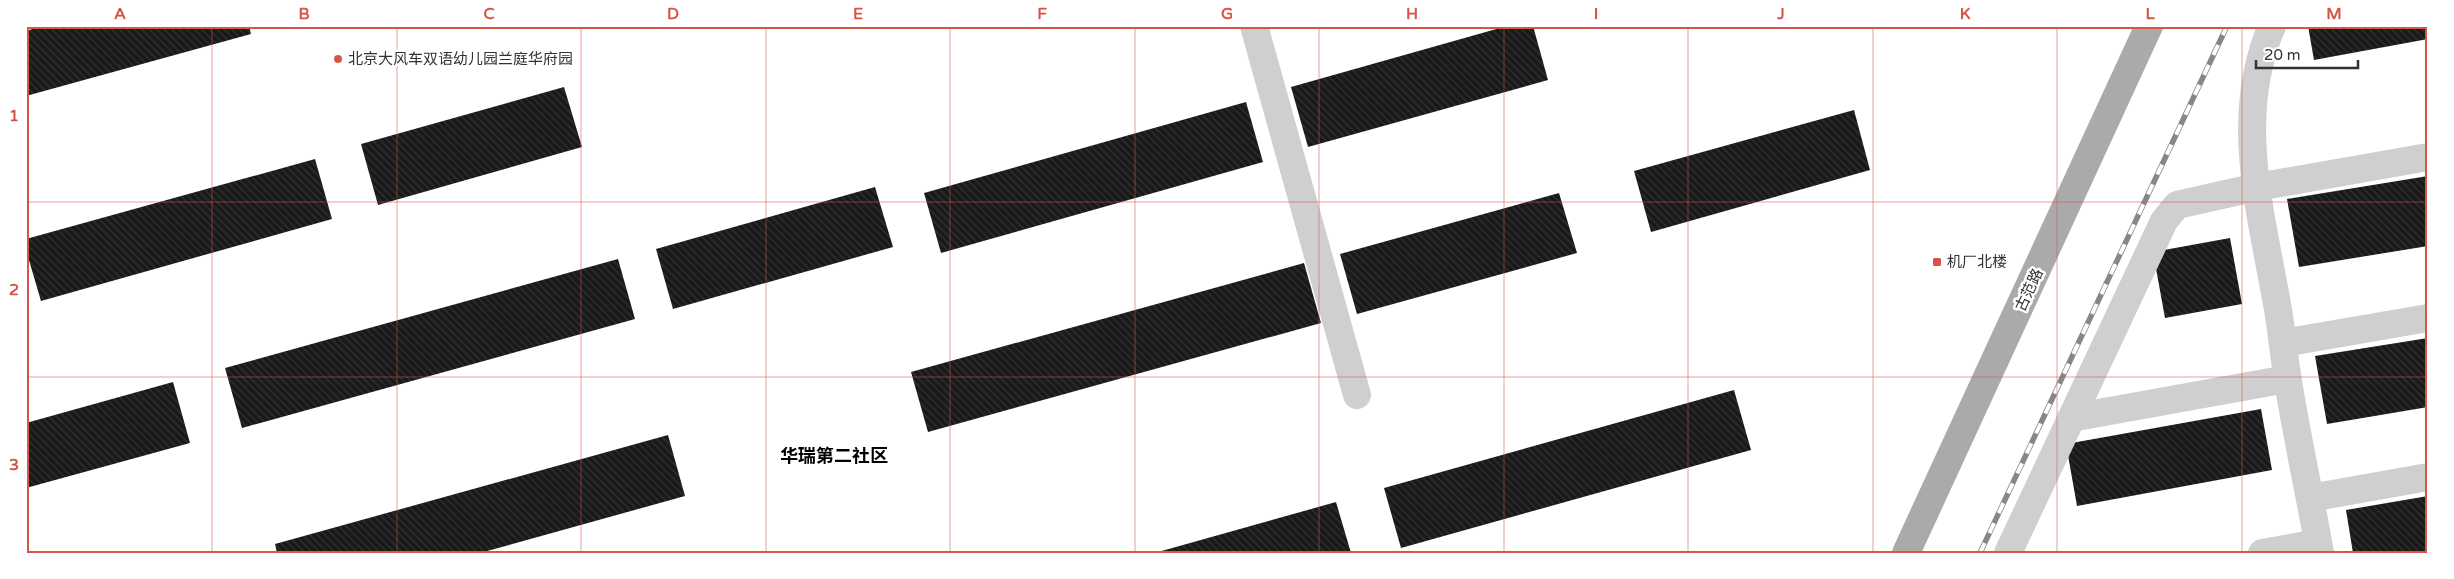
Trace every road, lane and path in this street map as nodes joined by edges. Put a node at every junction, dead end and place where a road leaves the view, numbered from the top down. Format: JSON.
{"nodes":[{"id":1,"x":1254,"y":26,"type":"edge"},
{"id":2,"x":2149,"y":26,"type":"edge"},
{"id":3,"x":2272,"y":26,"type":"edge"},
{"id":4,"x":2428,"y":157,"type":"edge"},
{"id":5,"x":2258,"y":187,"type":"junction"},
{"id":6,"x":2428,"y":318,"type":"edge"},
{"id":7,"x":2284,"y":343,"type":"junction"},
{"id":8,"x":2288,"y":379,"type":"junction"},
{"id":9,"x":1357,"y":395,"type":"dead end"},
{"id":10,"x":2071,"y":418,"type":"junction"},
{"id":11,"x":2428,"y":477,"type":"edge"},
{"id":12,"x":2310,"y":498,"type":"junction"},
{"id":13,"x":2319,"y":548,"type":"edge"},
{"id":14,"x":1906,"y":553,"type":"edge"},
{"id":15,"x":2008,"y":553,"type":"edge"},
{"id":16,"x":2262,"y":553,"type":"edge"}],
"edges":[{"from":1,"to":9,"type":"street"},
{"from":2,"to":14,"type":"main road","name":"古范路"},
{"from":3,"to":5,"type":"street"},
{"from":4,"to":5,"type":"street"},
{"from":5,"to":7,"type":"street"},
{"from":5,"to":10,"type":"street"},
{"from":6,"to":7,"type":"street"},
{"from":7,"to":8,"type":"street"},
{"from":8,"to":10,"type":"street"},
{"from":8,"to":12,"type":"street"},
{"from":10,"to":15,"type":"street"},
{"from":11,"to":12,"type":"street"},
{"from":12,"to":13,"type":"street"},
{"from":13,"to":16,"type":"street"}]}
